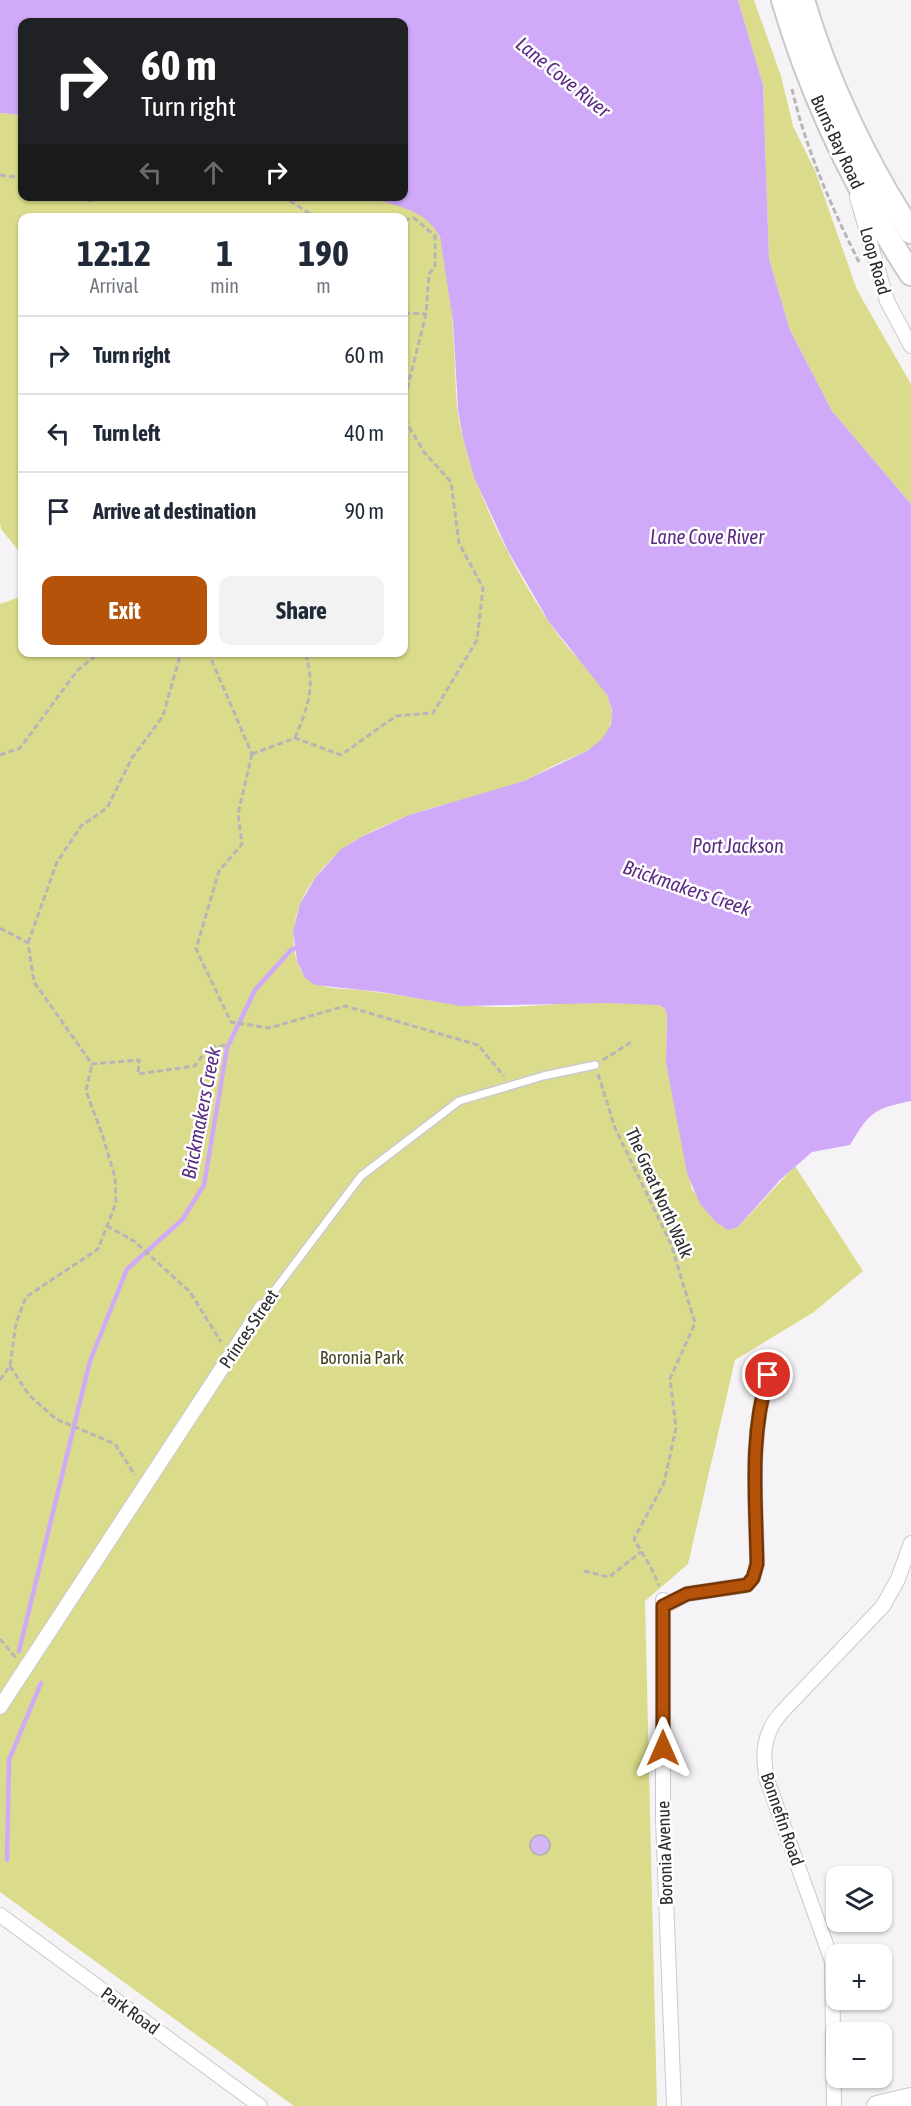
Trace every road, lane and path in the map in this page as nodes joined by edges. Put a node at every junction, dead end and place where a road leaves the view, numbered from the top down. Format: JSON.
{"nodes":[{"id":1,"x":783,"y":0,"type":"edge"},
{"id":2,"x":803,"y":0,"type":"edge"},
{"id":3,"x":790,"y":79,"type":"dead end"},
{"id":4,"x":849,"y":171,"type":"junction"},
{"id":5,"x":0,"y":174,"type":"edge"},
{"id":6,"x":18,"y":177,"type":"edge"},
{"id":7,"x":290,"y":201,"type":"edge"},
{"id":8,"x":309,"y":213,"type":"edge"},
{"id":9,"x":408,"y":219,"type":"edge"},
{"id":10,"x":911,"y":232,"type":"edge"},
{"id":11,"x":864,"y":272,"type":"dead end"},
{"id":12,"x":911,"y":274,"type":"edge"},
{"id":13,"x":408,"y":313,"type":"edge"},
{"id":14,"x":426,"y":314,"type":"junction"},
{"id":15,"x":911,"y":346,"type":"edge"},
{"id":16,"x":408,"y":386,"type":"edge"},
{"id":17,"x":408,"y":425,"type":"edge"},
{"id":18,"x":94,"y":657,"type":"edge"},
{"id":19,"x":180,"y":657,"type":"edge"},
{"id":20,"x":210,"y":657,"type":"edge"},
{"id":21,"x":307,"y":657,"type":"edge"},
{"id":22,"x":294,"y":738,"type":"junction"},
{"id":23,"x":252,"y":754,"type":"junction"},
{"id":24,"x":0,"y":755,"type":"edge"},
{"id":25,"x":0,"y":928,"type":"edge"},
{"id":26,"x":28,"y":944,"type":"junction"},
{"id":27,"x":631,"y":1042,"type":"dead end"},
{"id":28,"x":228,"y":1045,"type":"dead end"},
{"id":29,"x":92,"y":1064,"type":"junction"},
{"id":30,"x":595,"y":1065,"type":"junction"},
{"id":31,"x":511,"y":1084,"type":"junction"},
{"id":32,"x":107,"y":1226,"type":"junction"},
{"id":33,"x":262,"y":1307,"type":"joint"},
{"id":34,"x":230,"y":1356,"type":"junction"},
{"id":35,"x":10,"y":1366,"type":"junction"},
{"id":36,"x":768,"y":1375,"type":"dead end"},
{"id":37,"x":0,"y":1380,"type":"edge"},
{"id":38,"x":144,"y":1488,"type":"junction"},
{"id":39,"x":911,"y":1543,"type":"edge"},
{"id":40,"x":641,"y":1552,"type":"junction"},
{"id":41,"x":584,"y":1570,"type":"dead end"},
{"id":42,"x":663,"y":1603,"type":"junction"},
{"id":43,"x":0,"y":1639,"type":"edge"},
{"id":44,"x":26,"y":1668,"type":"junction"},
{"id":45,"x":0,"y":1707,"type":"edge"},
{"id":46,"x":0,"y":1915,"type":"edge"},
{"id":47,"x":911,"y":2099,"type":"edge"},
{"id":48,"x":260,"y":2106,"type":"edge"},
{"id":49,"x":674,"y":2106,"type":"edge"},
{"id":50,"x":834,"y":2106,"type":"edge"},
{"id":51,"x":877,"y":2106,"type":"edge"},
{"id":52,"x":904,"y":2106,"type":"edge"}],
"edges":[{"from":1,"to":4,"type":"main road","name":"Burns Bay Road"},
{"from":2,"to":10,"type":"main road","name":"Burns Bay Road"},
{"from":3,"to":11,"type":"path"},
{"from":4,"to":12,"type":"main road","name":"Burns Bay Road"},
{"from":4,"to":15,"type":"street","name":"Loop Road"},
{"from":5,"to":6,"type":"path"},
{"from":7,"to":8,"type":"path"},
{"from":9,"to":14,"type":"path"},
{"from":13,"to":14,"type":"path"},
{"from":14,"to":16,"type":"path"},
{"from":17,"to":22,"type":"path"},
{"from":18,"to":24,"type":"path"},
{"from":19,"to":26,"type":"path"},
{"from":20,"to":23,"type":"path"},
{"from":21,"to":22,"type":"path"},
{"from":22,"to":23,"type":"path"},
{"from":23,"to":31,"type":"path"},
{"from":25,"to":26,"type":"path"},
{"from":26,"to":29,"type":"path"},
{"from":27,"to":30,"type":"path"},
{"from":28,"to":29,"type":"path"},
{"from":29,"to":32,"type":"path"},
{"from":30,"to":31,"type":"lane","name":"Princes Street"},
{"from":30,"to":40,"type":"path","name":"The Great North Walk"},
{"from":31,"to":33,"type":"lane","name":"Princes Street"},
{"from":32,"to":34,"type":"path"},
{"from":32,"to":35,"type":"path"},
{"from":33,"to":34,"type":"street","name":"Princes Street"},
{"from":34,"to":38,"type":"street","name":"Princes Street"},
{"from":35,"to":37,"type":"path"},
{"from":35,"to":38,"type":"path"},
{"from":36,"to":42,"type":"street"},
{"from":38,"to":44,"type":"street","name":"Princes Street"},
{"from":39,"to":50,"type":"street","name":"Bonnefin Road"},
{"from":40,"to":41,"type":"path"},
{"from":40,"to":42,"type":"path","name":"The Great North Walk"},
{"from":42,"to":49,"type":"street","name":"Boronia Avenue"},
{"from":43,"to":44,"type":"path"},
{"from":44,"to":45,"type":"street","name":"Princes Street"},
{"from":46,"to":48,"type":"street","name":"Park Road"},
{"from":47,"to":51,"type":"main road"},
{"from":47,"to":52,"type":"main road"}]}
